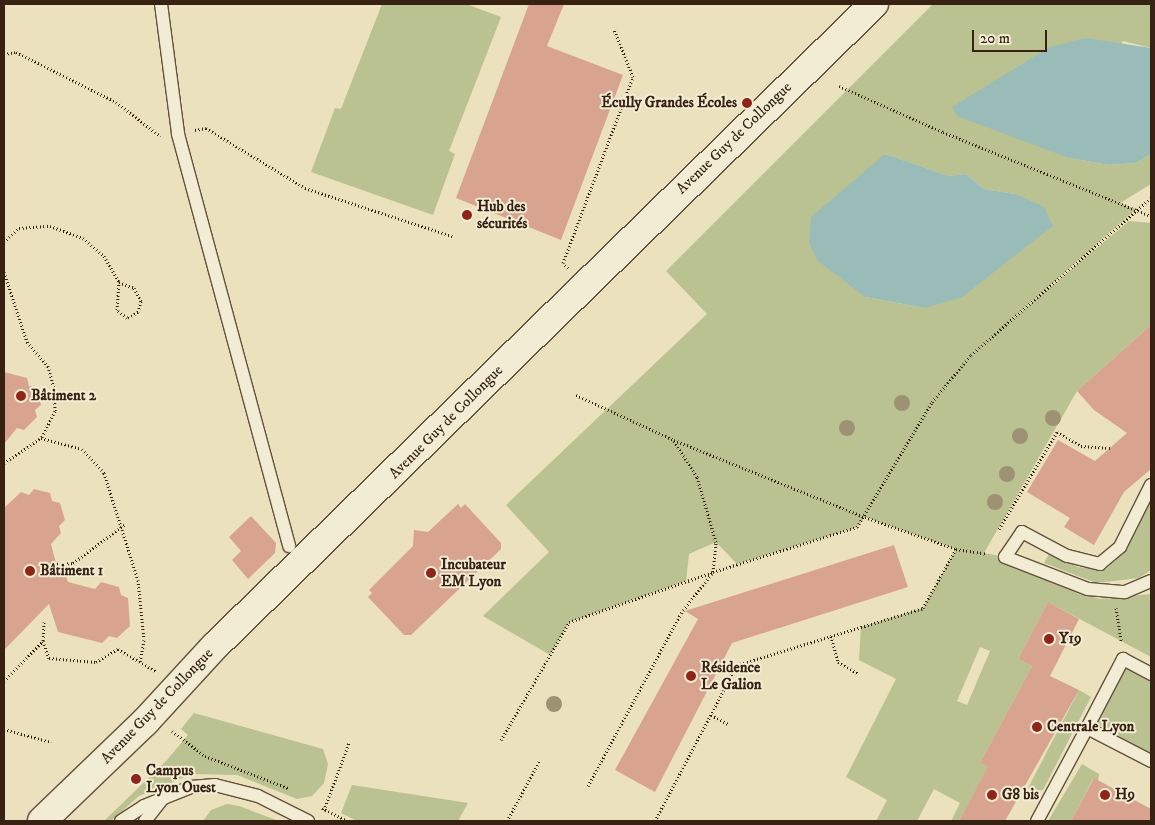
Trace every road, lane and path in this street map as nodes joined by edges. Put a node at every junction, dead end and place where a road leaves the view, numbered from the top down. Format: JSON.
{"nodes":[{"id":1,"x":161,"y":4,"type":"edge"},
{"id":2,"x":874,"y":4,"type":"edge"},
{"id":3,"x":614,"y":29,"type":"dead end"},
{"id":4,"x":4,"y":54,"type":"edge"},
{"id":5,"x":840,"y":86,"type":"dead end"},
{"id":6,"x":178,"y":134,"type":"junction"},
{"id":7,"x":1151,"y":198,"type":"edge"},
{"id":8,"x":1136,"y":209,"type":"junction"},
{"id":9,"x":1151,"y":216,"type":"edge"},
{"id":10,"x":452,"y":236,"type":"dead end"},
{"id":11,"x":4,"y":242,"type":"edge"},
{"id":12,"x":563,"y":263,"type":"dead end"},
{"id":13,"x":4,"y":272,"type":"edge"},
{"id":14,"x":118,"y":282,"type":"junction"},
{"id":15,"x":576,"y":395,"type":"dead end"},
{"id":16,"x":41,"y":438,"type":"junction"},
{"id":17,"x":674,"y":440,"type":"junction"},
{"id":18,"x":1110,"y":448,"type":"dead end"},
{"id":19,"x":4,"y":463,"type":"edge"},
{"id":20,"x":1151,"y":485,"type":"edge"},
{"id":21,"x":865,"y":517,"type":"junction"},
{"id":22,"x":124,"y":525,"type":"junction"},
{"id":23,"x":994,"y":537,"type":"dead end"},
{"id":24,"x":989,"y":545,"type":"dead end"},
{"id":25,"x":289,"y":546,"type":"dead end"},
{"id":26,"x":956,"y":549,"type":"junction"},
{"id":27,"x":984,"y":553,"type":"junction"},
{"id":28,"x":1005,"y":557,"type":"junction"},
{"id":29,"x":50,"y":564,"type":"dead end"},
{"id":30,"x":713,"y":572,"type":"junction"},
{"id":31,"x":1150,"y":582,"type":"edge"},
{"id":32,"x":1111,"y":591,"type":"junction"},
{"id":33,"x":44,"y":622,"type":"dead end"},
{"id":34,"x":831,"y":636,"type":"junction"},
{"id":35,"x":43,"y":641,"type":"junction"},
{"id":36,"x":1122,"y":660,"type":"junction"},
{"id":37,"x":140,"y":662,"type":"junction"},
{"id":38,"x":158,"y":672,"type":"dead end"},
{"id":39,"x":859,"y":674,"type":"dead end"},
{"id":40,"x":1151,"y":674,"type":"edge"},
{"id":41,"x":4,"y":681,"type":"edge"},
{"id":42,"x":711,"y":715,"type":"junction"},
{"id":43,"x":728,"y":724,"type":"dead end"},
{"id":44,"x":170,"y":728,"type":"dead end"},
{"id":45,"x":1086,"y":728,"type":"junction"},
{"id":46,"x":4,"y":729,"type":"edge"},
{"id":47,"x":501,"y":740,"type":"dead end"},
{"id":48,"x":51,"y":742,"type":"dead end"},
{"id":49,"x":349,"y":743,"type":"dead end"},
{"id":50,"x":540,"y":760,"type":"dead end"},
{"id":51,"x":1151,"y":761,"type":"edge"},
{"id":52,"x":588,"y":786,"type":"dead end"},
{"id":53,"x":296,"y":792,"type":"dead end"},
{"id":54,"x":162,"y":799,"type":"junction"},
{"id":55,"x":317,"y":805,"type":"dead end"},
{"id":56,"x":324,"y":809,"type":"junction"},
{"id":57,"x":321,"y":815,"type":"dead end"},
{"id":58,"x":42,"y":821,"type":"edge"},
{"id":59,"x":122,"y":821,"type":"edge"},
{"id":60,"x":144,"y":821,"type":"edge"},
{"id":61,"x":308,"y":821,"type":"edge"},
{"id":62,"x":347,"y":821,"type":"edge"},
{"id":63,"x":507,"y":821,"type":"edge"},
{"id":64,"x":655,"y":821,"type":"edge"},
{"id":65,"x":1037,"y":821,"type":"edge"}],
"edges":[{"from":1,"to":6,"type":"lane"},
{"from":2,"to":58,"type":"main road","name":"Avenue Guy de Collongue"},
{"from":3,"to":12,"type":"path"},
{"from":4,"to":6,"type":"path"},
{"from":5,"to":8,"type":"path"},
{"from":6,"to":10,"type":"path"},
{"from":6,"to":25,"type":"lane"},
{"from":7,"to":8,"type":"path"},
{"from":8,"to":9,"type":"path"},
{"from":8,"to":21,"type":"path"},
{"from":11,"to":14,"type":"path"},
{"from":13,"to":16,"type":"path"},
{"from":14,"to":14,"type":"path"},
{"from":15,"to":17,"type":"path"},
{"from":16,"to":19,"type":"path"},
{"from":16,"to":22,"type":"path"},
{"from":17,"to":21,"type":"path"},
{"from":17,"to":30,"type":"path"},
{"from":18,"to":23,"type":"path"},
{"from":20,"to":28,"type":"lane"},
{"from":21,"to":26,"type":"path"},
{"from":21,"to":30,"type":"path"},
{"from":22,"to":29,"type":"path"},
{"from":22,"to":37,"type":"path"},
{"from":24,"to":27,"type":"path"},
{"from":26,"to":27,"type":"path"},
{"from":26,"to":34,"type":"path"},
{"from":27,"to":28,"type":"path"},
{"from":28,"to":32,"type":"lane"},
{"from":30,"to":47,"type":"path"},
{"from":30,"to":52,"type":"path"},
{"from":31,"to":32,"type":"lane"},
{"from":32,"to":36,"type":"path"},
{"from":33,"to":35,"type":"path"},
{"from":34,"to":39,"type":"path"},
{"from":34,"to":42,"type":"path"},
{"from":35,"to":37,"type":"path"},
{"from":35,"to":41,"type":"path"},
{"from":36,"to":40,"type":"lane"},
{"from":36,"to":45,"type":"lane"},
{"from":37,"to":38,"type":"path"},
{"from":42,"to":43,"type":"path"},
{"from":42,"to":64,"type":"path"},
{"from":44,"to":53,"type":"path"},
{"from":45,"to":51,"type":"lane"},
{"from":45,"to":65,"type":"lane"},
{"from":46,"to":48,"type":"path"},
{"from":49,"to":56,"type":"path"},
{"from":50,"to":63,"type":"path"},
{"from":54,"to":59,"type":"lane"},
{"from":54,"to":60,"type":"lane"},
{"from":54,"to":61,"type":"lane"},
{"from":55,"to":56,"type":"path"},
{"from":56,"to":57,"type":"path"},
{"from":56,"to":62,"type":"path"}]}
